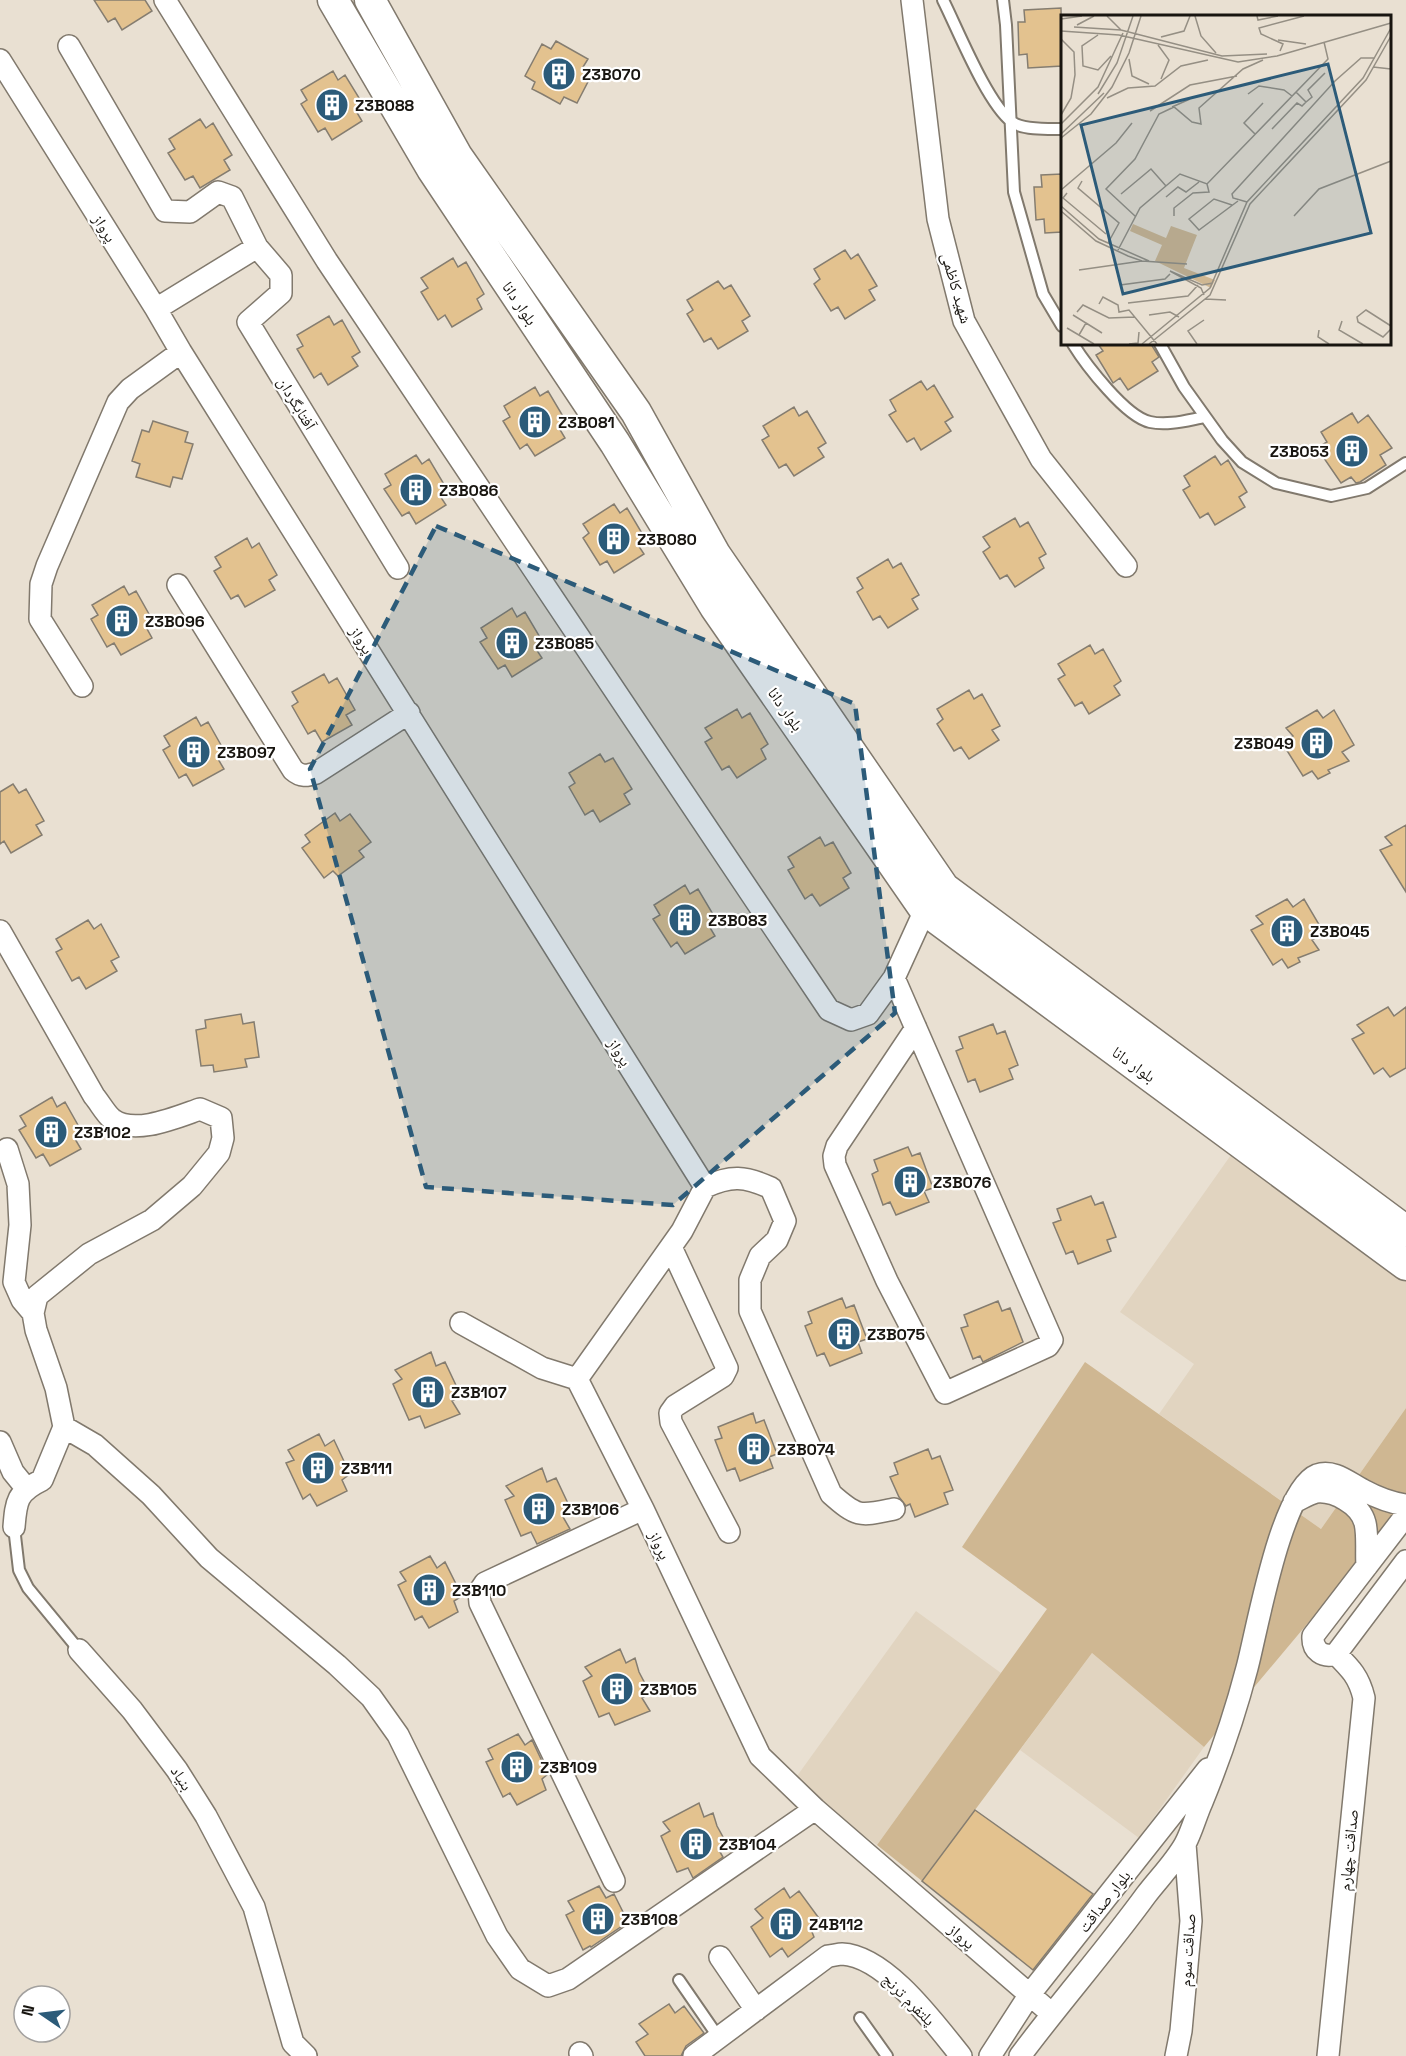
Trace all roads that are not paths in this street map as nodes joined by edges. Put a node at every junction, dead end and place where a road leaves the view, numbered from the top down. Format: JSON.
{"nodes":[{"id":1,"x":165,"y":0,"type":"edge"},
{"id":2,"x":333,"y":0,"type":"edge"},
{"id":3,"x":370,"y":0,"type":"edge"},
{"id":4,"x":912,"y":0,"type":"edge"},
{"id":5,"x":943,"y":0,"type":"edge"},
{"id":6,"x":1003,"y":0,"type":"edge"},
{"id":7,"x":69,"y":46,"type":"dead end"},
{"id":8,"x":0,"y":60,"type":"edge"},
{"id":9,"x":1010,"y":120,"type":"junction"},
{"id":10,"x":1061,"y":129,"type":"edge"},
{"id":11,"x":257,"y":247,"type":"junction"},
{"id":12,"x":156,"y":309,"type":"junction"},
{"id":13,"x":1061,"y":324,"type":"edge"},
{"id":14,"x":1075,"y":345,"type":"edge"},
{"id":15,"x":1161,"y":345,"type":"edge"},
{"id":16,"x":181,"y":352,"type":"junction"},
{"id":17,"x":1205,"y":417,"type":"junction"},
{"id":18,"x":1406,"y":463,"type":"edge"},
{"id":19,"x":1126,"y":566,"type":"dead end"},
{"id":20,"x":398,"y":568,"type":"dead end"},
{"id":21,"x":178,"y":585,"type":"dead end"},
{"id":22,"x":82,"y":686,"type":"dead end"},
{"id":23,"x":409,"y":713,"type":"junction"},
{"id":24,"x":925,"y":910,"type":"junction"},
{"id":25,"x":0,"y":931,"type":"edge"},
{"id":26,"x":894,"y":978,"type":"junction"},
{"id":27,"x":916,"y":1028,"type":"junction"},
{"id":28,"x":7,"y":1149,"type":"dead end"},
{"id":29,"x":705,"y":1187,"type":"junction"},
{"id":30,"x":1406,"y":1231,"type":"edge"},
{"id":31,"x":671,"y":1247,"type":"junction"},
{"id":32,"x":1406,"y":1264,"type":"edge"},
{"id":33,"x":33,"y":1312,"type":"junction"},
{"id":34,"x":461,"y":1323,"type":"dead end"},
{"id":35,"x":577,"y":1379,"type":"junction"},
{"id":36,"x":64,"y":1427,"type":"junction"},
{"id":37,"x":0,"y":1442,"type":"edge"},
{"id":38,"x":26,"y":1488,"type":"junction"},
{"id":39,"x":1294,"y":1503,"type":"junction"},
{"id":40,"x":1406,"y":1505,"type":"edge"},
{"id":41,"x":643,"y":1509,"type":"junction"},
{"id":42,"x":894,"y":1509,"type":"dead end"},
{"id":43,"x":1406,"y":1515,"type":"edge"},
{"id":44,"x":14,"y":1527,"type":"joint"},
{"id":45,"x":729,"y":1532,"type":"dead end"},
{"id":46,"x":1406,"y":1561,"type":"edge"},
{"id":47,"x":1367,"y":1566,"type":"junction"},
{"id":48,"x":79,"y":1650,"type":"joint"},
{"id":49,"x":1336,"y":1654,"type":"junction"},
{"id":50,"x":1223,"y":1750,"type":"junction"},
{"id":51,"x":815,"y":1809,"type":"junction"},
{"id":52,"x":1185,"y":1844,"type":"junction"},
{"id":53,"x":614,"y":1881,"type":"dead end"},
{"id":54,"x":720,"y":1957,"type":"dead end"},
{"id":55,"x":679,"y":1980,"type":"dead end"},
{"id":56,"x":1030,"y":1994,"type":"junction"},
{"id":57,"x":756,"y":2010,"type":"junction"},
{"id":58,"x":1052,"y":2013,"type":"junction"},
{"id":59,"x":860,"y":2018,"type":"dead end"},
{"id":60,"x":719,"y":2038,"type":"junction"},
{"id":61,"x":306,"y":2056,"type":"edge"},
{"id":62,"x":694,"y":2056,"type":"edge"},
{"id":63,"x":887,"y":2056,"type":"edge"},
{"id":64,"x":961,"y":2056,"type":"edge"},
{"id":65,"x":990,"y":2056,"type":"edge"},
{"id":66,"x":1020,"y":2056,"type":"edge"},
{"id":67,"x":1176,"y":2056,"type":"edge"},
{"id":68,"x":1328,"y":2056,"type":"edge"}],
"edges":[{"from":1,"to":26,"type":"street"},
{"from":2,"to":24,"type":"street","name":"بلوار دانا"},
{"from":3,"to":30,"type":"street","name":"بلوار دانا"},
{"from":4,"to":19,"type":"street","name":"شهید کاظمی"},
{"from":5,"to":9,"type":"lane"},
{"from":6,"to":9,"type":"lane"},
{"from":7,"to":11,"type":"street","name":"آفتابگردان"},
{"from":8,"to":12,"type":"street","name":"پرواز"},
{"from":9,"to":10,"type":"lane"},
{"from":9,"to":13,"type":"lane"},
{"from":11,"to":12,"type":"street"},
{"from":11,"to":20,"type":"street","name":"آفتابگردان"},
{"from":12,"to":16,"type":"street","name":"پرواز"},
{"from":14,"to":17,"type":"lane"},
{"from":15,"to":17,"type":"lane"},
{"from":16,"to":22,"type":"street"},
{"from":16,"to":23,"type":"street","name":"پرواز"},
{"from":17,"to":18,"type":"lane"},
{"from":21,"to":23,"type":"street"},
{"from":23,"to":29,"type":"street","name":"پرواز"},
{"from":24,"to":26,"type":"street"},
{"from":24,"to":32,"type":"street","name":"بلوار دانا"},
{"from":25,"to":33,"type":"street"},
{"from":26,"to":27,"type":"street"},
{"from":27,"to":27,"type":"street"},
{"from":28,"to":33,"type":"street"},
{"from":29,"to":31,"type":"street"},
{"from":29,"to":42,"type":"street"},
{"from":31,"to":35,"type":"street"},
{"from":31,"to":45,"type":"street"},
{"from":33,"to":36,"type":"street"},
{"from":34,"to":35,"type":"street"},
{"from":35,"to":41,"type":"street","name":"پرواز"},
{"from":36,"to":38,"type":"street"},
{"from":36,"to":51,"type":"street"},
{"from":37,"to":38,"type":"street"},
{"from":38,"to":44,"type":"street"},
{"from":39,"to":40,"type":"street","name":"بلوار صداقت"},
{"from":39,"to":47,"type":"street"},
{"from":39,"to":50,"type":"street","name":"بلوار صداقت"},
{"from":41,"to":51,"type":"street","name":"پرواز"},
{"from":41,"to":53,"type":"street"},
{"from":43,"to":47,"type":"street"},
{"from":44,"to":48,"type":"lane","name":"بنیاد"},
{"from":46,"to":49,"type":"street"},
{"from":47,"to":49,"type":"street"},
{"from":48,"to":61,"type":"street","name":"بنیاد"},
{"from":49,"to":68,"type":"street","name":"صداقت چهارم"},
{"from":50,"to":52,"type":"street","name":"بلوار صداقت"},
{"from":50,"to":56,"type":"street","name":"بلوار صداقت"},
{"from":51,"to":56,"type":"street","name":"پرواز"},
{"from":52,"to":58,"type":"street","name":"بلوار صداقت"},
{"from":52,"to":67,"type":"street","name":"صداقت سوم"},
{"from":54,"to":57,"type":"street"},
{"from":55,"to":60,"type":"lane"},
{"from":56,"to":58,"type":"street","name":"پرواز"},
{"from":56,"to":65,"type":"street","name":"بلوار صداقت"},
{"from":57,"to":60,"type":"street","name":"پلتفرم ترنج"},
{"from":57,"to":64,"type":"street","name":"پلتفرم ترنج"},
{"from":58,"to":66,"type":"street","name":"بلوار صداقت"},
{"from":59,"to":63,"type":"lane"},
{"from":60,"to":62,"type":"street","name":"پلتفرم ترنج"}]}
